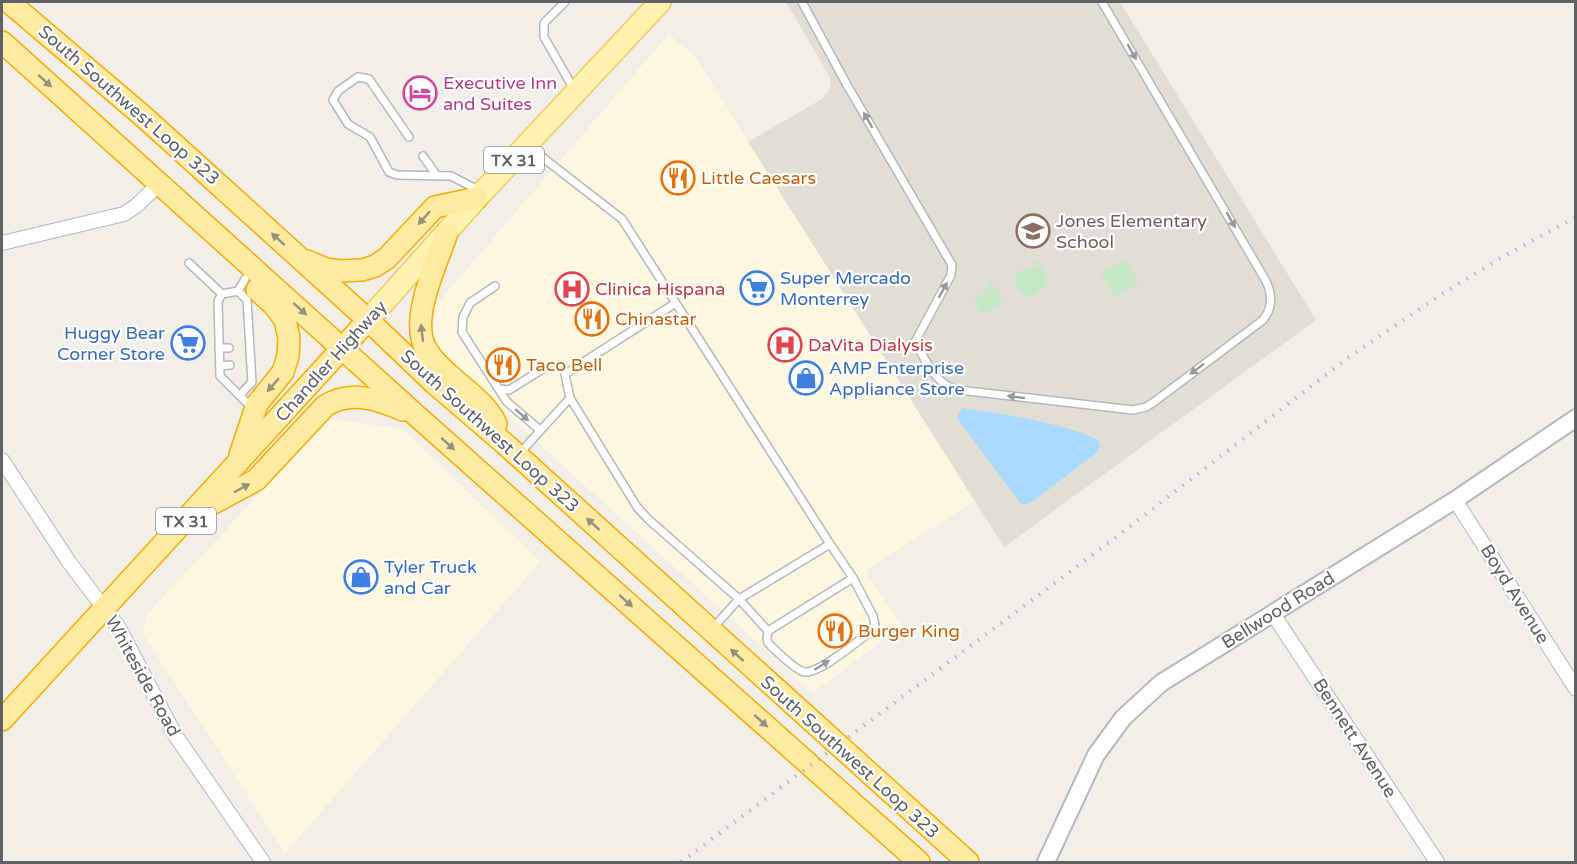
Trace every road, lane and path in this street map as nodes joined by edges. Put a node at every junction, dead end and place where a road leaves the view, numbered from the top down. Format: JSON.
{"nodes":[{"id":1,"x":9,"y":2,"type":"edge"},
{"id":2,"x":660,"y":2,"type":"edge"},
{"id":3,"x":802,"y":2,"type":"edge"},
{"id":4,"x":1102,"y":2,"type":"edge"},
{"id":5,"x":562,"y":3,"type":"edge"},
{"id":6,"x":2,"y":42,"type":"edge"},
{"id":7,"x":576,"y":93,"type":"junction"},
{"id":8,"x":410,"y":137,"type":"dead end"},
{"id":9,"x":527,"y":146,"type":"junction"},
{"id":10,"x":423,"y":156,"type":"dead end"},
{"id":11,"x":437,"y":176,"type":"junction"},
{"id":12,"x":163,"y":187,"type":"junction"},
{"id":13,"x":479,"y":195,"type":"junction"},
{"id":14,"x":447,"y":233,"type":"junction"},
{"id":15,"x":2,"y":243,"type":"edge"},
{"id":16,"x":298,"y":257,"type":"junction"},
{"id":17,"x":189,"y":263,"type":"dead end"},
{"id":18,"x":241,"y":285,"type":"junction"},
{"id":19,"x":495,"y":286,"type":"dead end"},
{"id":20,"x":222,"y":294,"type":"junction"},
{"id":21,"x":674,"y":304,"type":"junction"},
{"id":22,"x":368,"y":320,"type":"junction"},
{"id":23,"x":219,"y":333,"type":"junction"},
{"id":24,"x":228,"y":333,"type":"dead end"},
{"id":25,"x":219,"y":348,"type":"junction"},
{"id":26,"x":229,"y":348,"type":"dead end"},
{"id":27,"x":343,"y":348,"type":"junction"},
{"id":28,"x":230,"y":365,"type":"dead end"},
{"id":29,"x":220,"y":366,"type":"junction"},
{"id":30,"x":546,"y":367,"type":"dead end"},
{"id":31,"x":499,"y":389,"type":"junction"},
{"id":32,"x":570,"y":398,"type":"junction"},
{"id":33,"x":247,"y":403,"type":"junction"},
{"id":34,"x":418,"y":417,"type":"junction"},
{"id":35,"x":1575,"y":418,"type":"edge"},
{"id":36,"x":540,"y":430,"type":"junction"},
{"id":37,"x":511,"y":450,"type":"junction"},
{"id":38,"x":2,"y":460,"type":"edge"},
{"id":39,"x":237,"y":463,"type":"junction"},
{"id":40,"x":1455,"y":500,"type":"junction"},
{"id":41,"x":191,"y":515,"type":"junction"},
{"id":42,"x":830,"y":544,"type":"junction"},
{"id":43,"x":853,"y":578,"type":"junction"},
{"id":44,"x":739,"y":599,"type":"junction"},
{"id":45,"x":104,"y":607,"type":"junction"},
{"id":46,"x":1273,"y":614,"type":"junction"},
{"id":47,"x":710,"y":630,"type":"junction"},
{"id":48,"x":768,"y":631,"type":"junction"},
{"id":49,"x":1575,"y":689,"type":"edge"},
{"id":50,"x":2,"y":720,"type":"edge"},
{"id":51,"x":263,"y":862,"type":"edge"},
{"id":52,"x":919,"y":862,"type":"edge"},
{"id":53,"x":968,"y":862,"type":"edge"},
{"id":54,"x":1046,"y":862,"type":"edge"},
{"id":55,"x":1437,"y":862,"type":"edge"}],
"edges":[{"from":16,"to":1,"type":"highway","name":"South Southwest Loop 323","one_way":true},
{"from":2,"to":7,"type":"main road","name":"Chandler Highway","number":"TX 31"},
{"from":4,"to":3,"type":"lane","one_way":true},
{"from":5,"to":7,"type":"lane"},
{"from":6,"to":12,"type":"highway","name":"South Southwest Loop 323","one_way":true},
{"from":7,"to":9,"type":"main road","name":"Chandler Highway","number":"TX 31"},
{"from":8,"to":11,"type":"lane"},
{"from":9,"to":13,"type":"main road","name":"Chandler Highway","number":"TX 31"},
{"from":9,"to":21,"type":"lane"},
{"from":10,"to":11,"type":"lane"},
{"from":11,"to":13,"type":"lane"},
{"from":12,"to":15,"type":"street"},
{"from":12,"to":18,"type":"highway"},
{"from":12,"to":27,"type":"highway","name":"South Southwest Loop 323","one_way":true},
{"from":13,"to":14,"type":"main road","name":"Chandler Highway","number":"TX 31"},
{"from":13,"to":16,"type":"highway","one_way":true},
{"from":14,"to":22,"type":"main road","name":"Chandler Highway","number":"TX 31"},
{"from":37,"to":14,"type":"highway","one_way":true},
{"from":16,"to":22,"type":"highway","name":"South Southwest Loop 323"},
{"from":17,"to":20,"type":"lane"},
{"from":18,"to":20,"type":"lane"},
{"from":18,"to":33,"type":"lane"},
{"from":18,"to":33,"type":"highway","one_way":true},
{"from":19,"to":31,"type":"lane"},
{"from":20,"to":23,"type":"lane"},
{"from":21,"to":32,"type":"lane"},
{"from":21,"to":42,"type":"lane"},
{"from":22,"to":27,"type":"highway","name":"Chandler Highway","number":"TX 31"},
{"from":22,"to":37,"type":"highway","name":"South Southwest Loop 323"},
{"from":23,"to":24,"type":"lane"},
{"from":23,"to":25,"type":"lane"},
{"from":25,"to":26,"type":"lane"},
{"from":25,"to":29,"type":"lane"},
{"from":27,"to":34,"type":"highway","name":"South Southwest Loop 323"},
{"from":27,"to":39,"type":"highway","name":"Chandler Highway","number":"TX 31"},
{"from":28,"to":29,"type":"lane"},
{"from":29,"to":33,"type":"lane"},
{"from":30,"to":31,"type":"lane"},
{"from":31,"to":36,"type":"lane","one_way":true},
{"from":32,"to":36,"type":"lane"},
{"from":32,"to":44,"type":"lane"},
{"from":33,"to":39,"type":"highway"},
{"from":41,"to":34,"type":"highway","one_way":true},
{"from":34,"to":52,"type":"highway","name":"South Southwest Loop 323","one_way":true},
{"from":35,"to":40,"type":"street","name":"Bellwood Road"},
{"from":36,"to":37,"type":"lane"},
{"from":47,"to":37,"type":"highway","name":"South Southwest Loop 323","one_way":true},
{"from":38,"to":45,"type":"street","name":"Whiteside Road"},
{"from":39,"to":41,"type":"highway","name":"Chandler Highway","number":"TX 31"},
{"from":40,"to":46,"type":"street","name":"Bellwood Road"},
{"from":40,"to":49,"type":"street","name":"Boyd Avenue"},
{"from":41,"to":45,"type":"highway","name":"Chandler Highway","number":"TX 31"},
{"from":42,"to":43,"type":"lane"},
{"from":42,"to":44,"type":"lane"},
{"from":43,"to":48,"type":"lane"},
{"from":48,"to":43,"type":"lane","one_way":true},
{"from":44,"to":47,"type":"lane"},
{"from":44,"to":48,"type":"lane"},
{"from":45,"to":50,"type":"highway","name":"Chandler Highway","number":"TX 31"},
{"from":45,"to":51,"type":"street","name":"Whiteside Road"},
{"from":46,"to":54,"type":"street","name":"Bellwood Road"},
{"from":46,"to":55,"type":"street","name":"Bennett Avenue"},
{"from":53,"to":47,"type":"highway","name":"South Southwest Loop 323","one_way":true}]}
